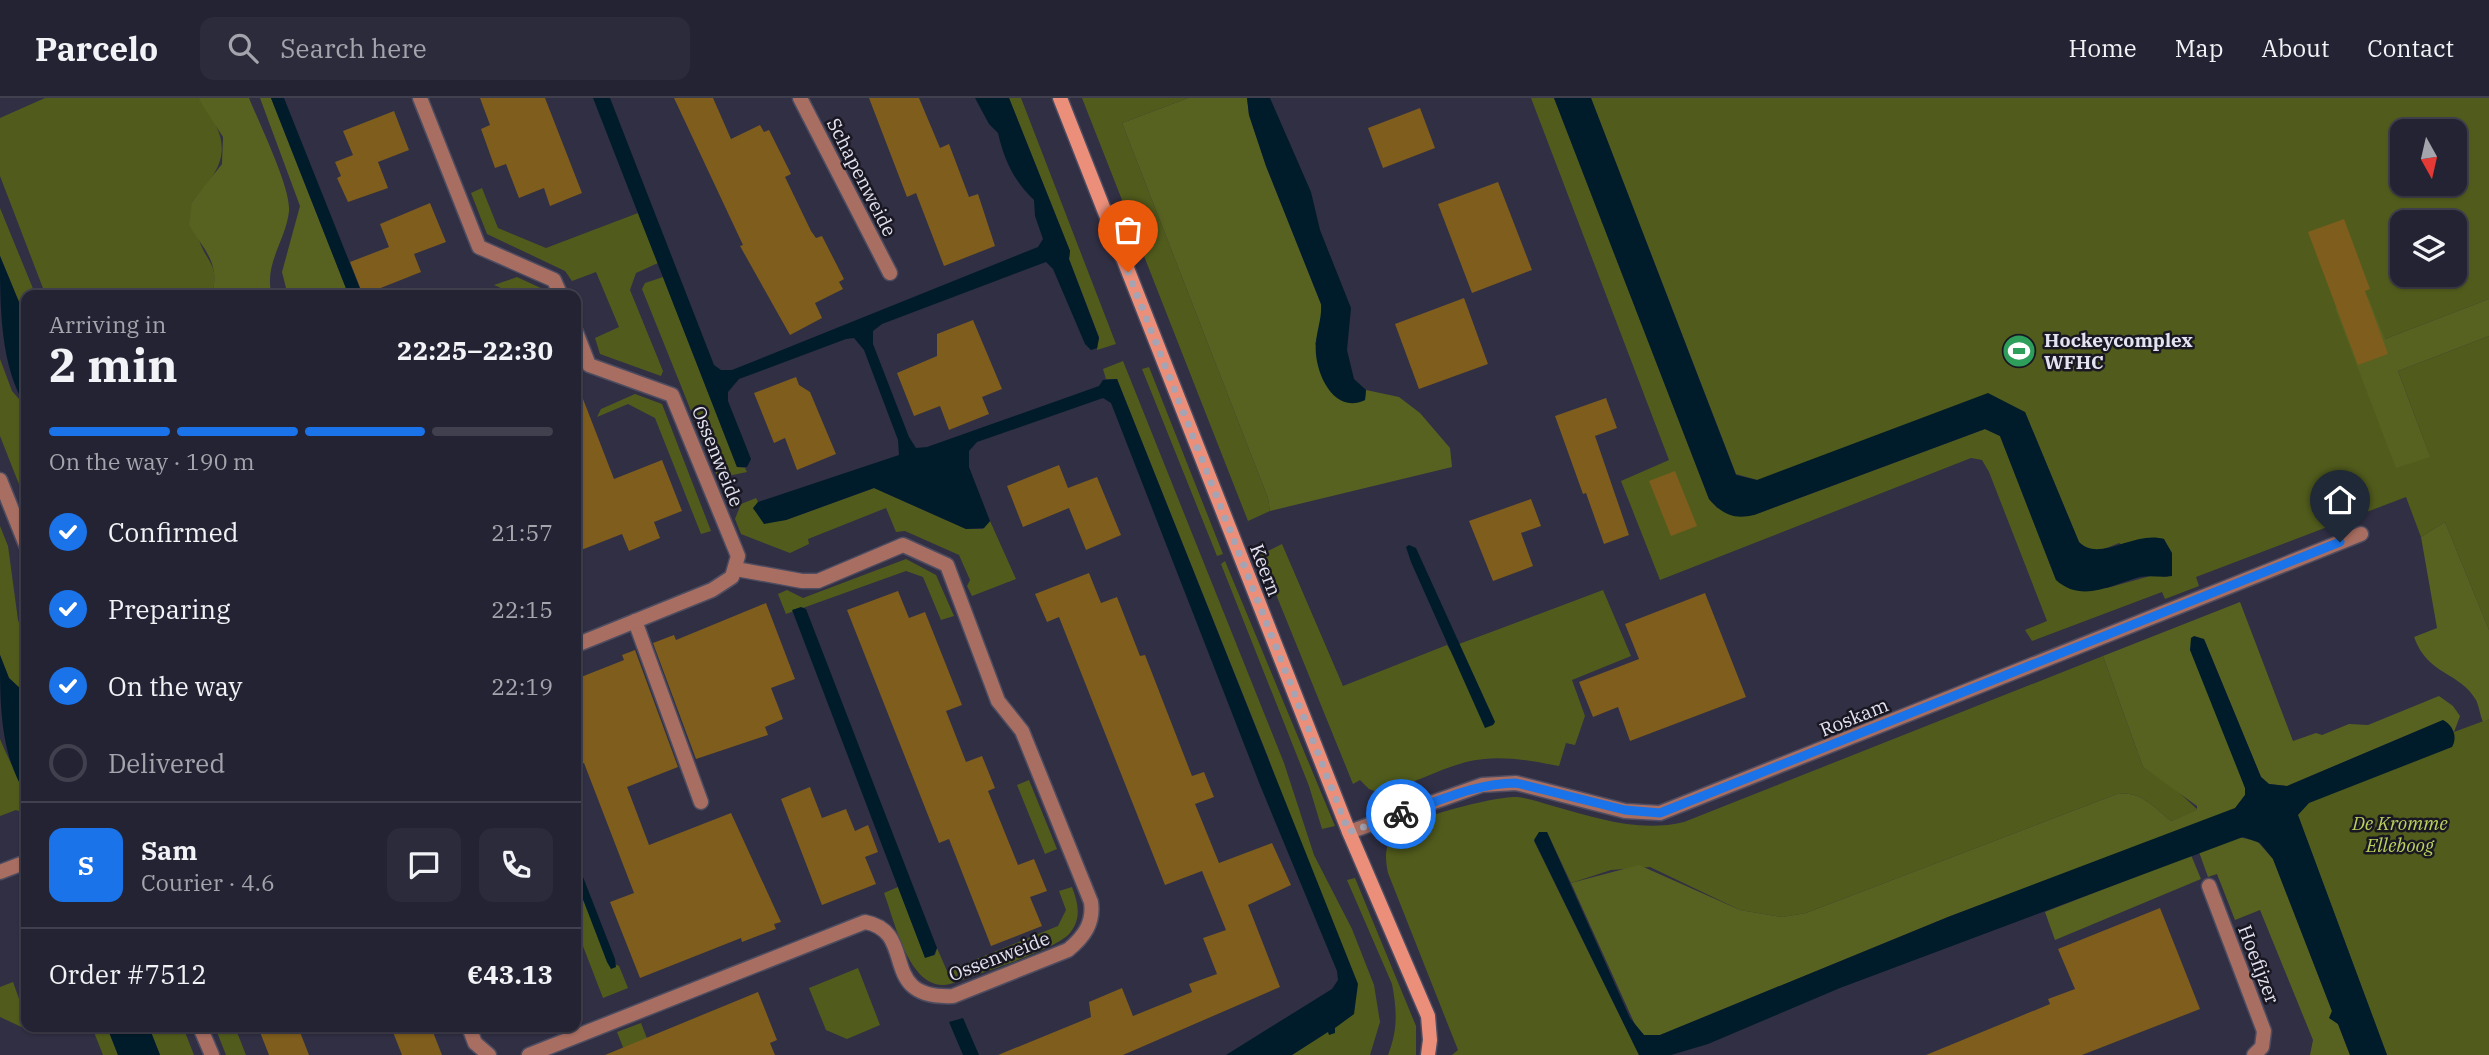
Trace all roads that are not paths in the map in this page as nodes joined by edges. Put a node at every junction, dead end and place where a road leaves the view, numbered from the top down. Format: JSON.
{"nodes":[{"id":1,"x":420,"y":98,"type":"edge"},
{"id":2,"x":800,"y":98,"type":"edge"},
{"id":3,"x":1060,"y":98,"type":"edge"},
{"id":4,"x":890,"y":273,"type":"dead end"},
{"id":5,"x":558,"y":290,"type":"edge"},
{"id":6,"x":581,"y":345,"type":"edge"},
{"id":7,"x":0,"y":480,"type":"edge"},
{"id":8,"x":21,"y":532,"type":"edge"},
{"id":9,"x":2361,"y":534,"type":"dead end"},
{"id":10,"x":736,"y":569,"type":"junction"},
{"id":11,"x":635,"y":621,"type":"junction"},
{"id":12,"x":581,"y":643,"type":"edge"},
{"id":13,"x":701,"y":802,"type":"dead end"},
{"id":14,"x":1349,"y":832,"type":"junction"},
{"id":15,"x":21,"y":864,"type":"edge"},
{"id":16,"x":0,"y":872,"type":"edge"},
{"id":17,"x":2209,"y":886,"type":"dead end"},
{"id":18,"x":202,"y":1032,"type":"edge"},
{"id":19,"x":471,"y":1032,"type":"edge"},
{"id":20,"x":212,"y":1055,"type":"edge"},
{"id":21,"x":489,"y":1055,"type":"edge"},
{"id":22,"x":529,"y":1055,"type":"edge"},
{"id":23,"x":1428,"y":1055,"type":"edge"},
{"id":24,"x":2254,"y":1055,"type":"edge"}],
"edges":[{"from":1,"to":5,"type":"street"},
{"from":2,"to":4,"type":"street","name":"Schapenweide"},
{"from":3,"to":14,"type":"street","name":"Keern"},
{"from":6,"to":10,"type":"street","name":"Ossenweide"},
{"from":7,"to":8,"type":"street"},
{"from":9,"to":14,"type":"street","name":"Roskam"},
{"from":10,"to":11,"type":"street"},
{"from":10,"to":22,"type":"street","name":"Ossenweide"},
{"from":11,"to":12,"type":"street"},
{"from":11,"to":13,"type":"street"},
{"from":14,"to":23,"type":"street","name":"Keern"},
{"from":15,"to":16,"type":"street"},
{"from":17,"to":24,"type":"street","name":"Hoefijzer"},
{"from":18,"to":20,"type":"street"},
{"from":19,"to":21,"type":"street"}]}
